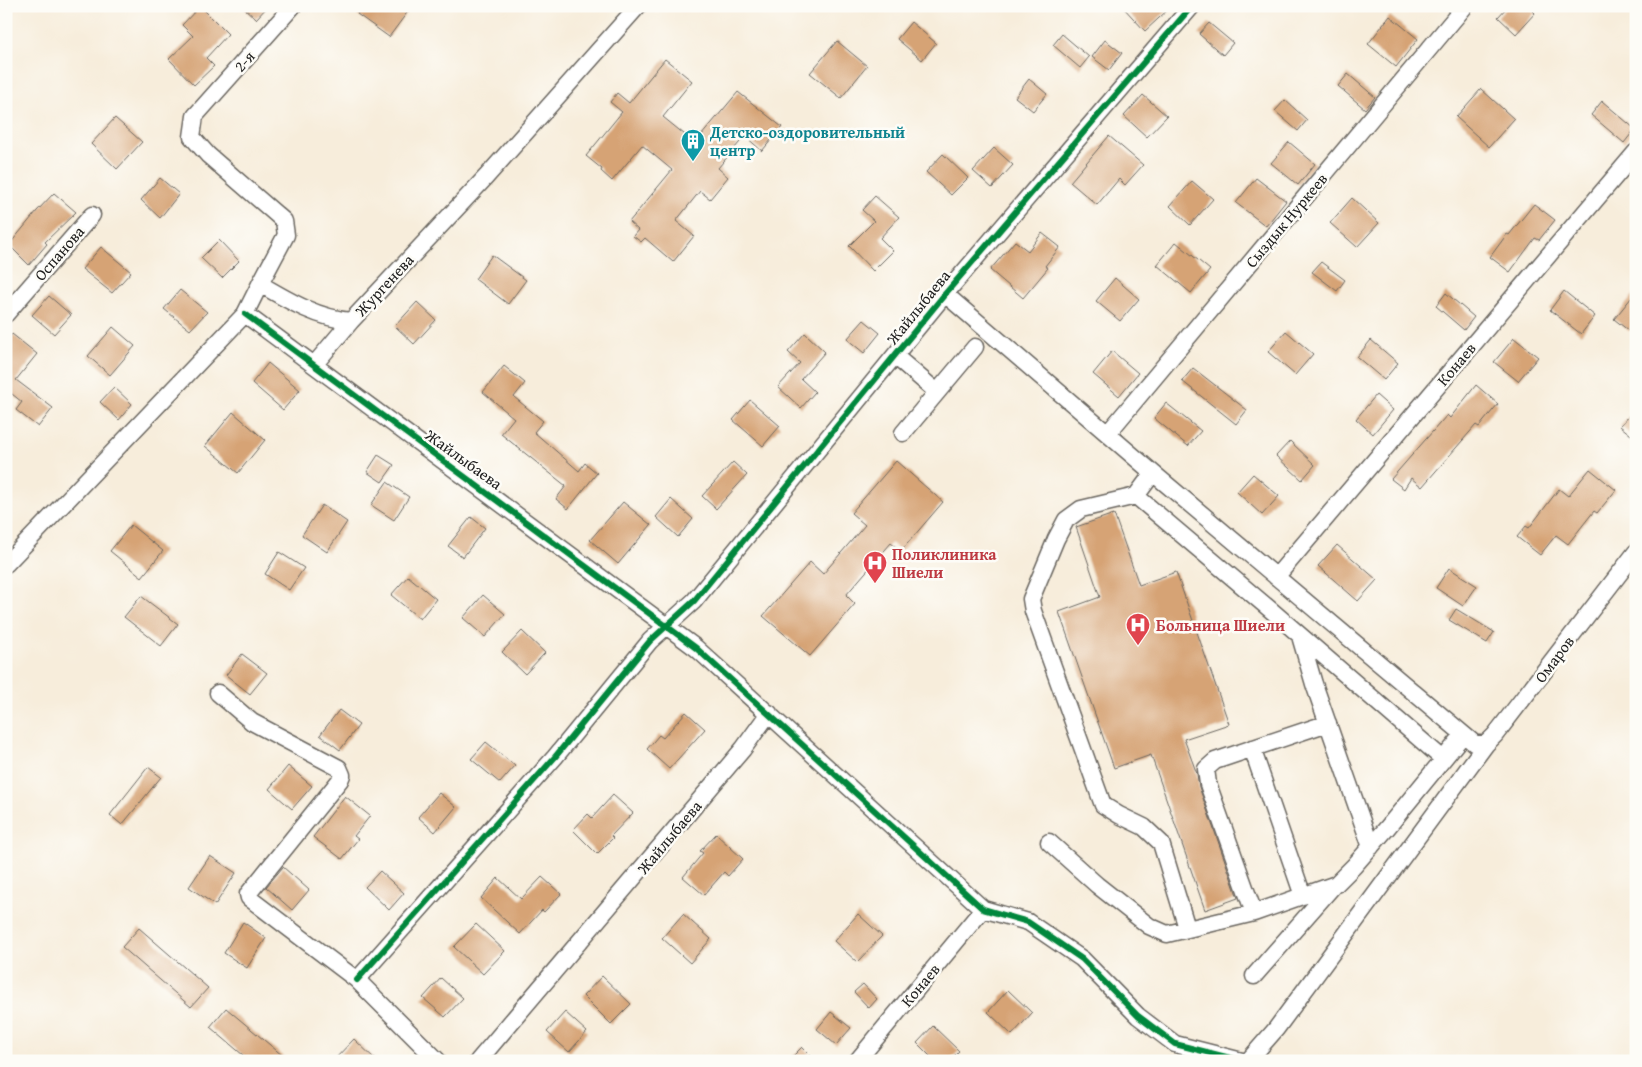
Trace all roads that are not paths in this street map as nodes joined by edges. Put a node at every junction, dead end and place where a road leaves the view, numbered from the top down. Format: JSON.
{"nodes":[{"id":1,"x":293,"y":6,"type":"edge"},
{"id":2,"x":638,"y":6,"type":"edge"},
{"id":3,"x":1192,"y":6,"type":"edge"},
{"id":4,"x":1464,"y":6,"type":"edge"},
{"id":5,"x":1636,"y":152,"type":"edge"},
{"id":6,"x":92,"y":215,"type":"dead end"},
{"id":7,"x":260,"y":284,"type":"junction"},
{"id":8,"x":945,"y":294,"type":"junction"},
{"id":9,"x":6,"y":314,"type":"edge"},
{"id":10,"x":245,"y":314,"type":"junction"},
{"id":11,"x":351,"y":321,"type":"junction"},
{"id":12,"x":975,"y":347,"type":"dead end"},
{"id":13,"x":895,"y":356,"type":"junction"},
{"id":14,"x":314,"y":365,"type":"junction"},
{"id":15,"x":937,"y":392,"type":"junction"},
{"id":16,"x":903,"y":433,"type":"dead end"},
{"id":17,"x":1108,"y":434,"type":"junction"},
{"id":18,"x":1153,"y":473,"type":"junction"},
{"id":19,"x":1136,"y":496,"type":"junction"},
{"id":20,"x":1636,"y":552,"type":"edge"},
{"id":21,"x":6,"y":564,"type":"edge"},
{"id":22,"x":1276,"y":577,"type":"junction"},
{"id":23,"x":667,"y":625,"type":"junction"},
{"id":24,"x":1300,"y":636,"type":"junction"},
{"id":25,"x":218,"y":693,"type":"dead end"},
{"id":26,"x":769,"y":713,"type":"junction"},
{"id":27,"x":1328,"y":723,"type":"junction"},
{"id":28,"x":1463,"y":735,"type":"junction"},
{"id":29,"x":1486,"y":744,"type":"junction"},
{"id":30,"x":1252,"y":748,"type":"junction"},
{"id":31,"x":1443,"y":759,"type":"junction"},
{"id":32,"x":1050,"y":842,"type":"dead end"},
{"id":33,"x":1371,"y":847,"type":"junction"},
{"id":34,"x":1336,"y":884,"type":"junction"},
{"id":35,"x":1303,"y":896,"type":"junction"},
{"id":36,"x":984,"y":909,"type":"junction"},
{"id":37,"x":1254,"y":913,"type":"junction"},
{"id":38,"x":1187,"y":928,"type":"junction"},
{"id":39,"x":1254,"y":976,"type":"dead end"},
{"id":40,"x":357,"y":980,"type":"junction"},
{"id":41,"x":438,"y":1061,"type":"edge"},
{"id":42,"x":478,"y":1061,"type":"edge"},
{"id":43,"x":857,"y":1061,"type":"edge"},
{"id":44,"x":1242,"y":1061,"type":"edge"},
{"id":45,"x":1248,"y":1061,"type":"edge"}],
"edges":[{"from":1,"to":7,"type":"street","name":"2-я"},
{"from":2,"to":11,"type":"street","name":"Жургенева"},
{"from":3,"to":8,"type":"street","name":"Жайлыбаева"},
{"from":4,"to":17,"type":"street","name":"Сыздык Нуркеев"},
{"from":5,"to":22,"type":"street","name":"Конаев"},
{"from":6,"to":9,"type":"street","name":"Оспанова"},
{"from":7,"to":10,"type":"street"},
{"from":7,"to":11,"type":"street","name":"Жургенева"},
{"from":8,"to":13,"type":"street","name":"Жайлыбаева"},
{"from":8,"to":17,"type":"street"},
{"from":10,"to":14,"type":"street","name":"Жайлыбаева"},
{"from":10,"to":21,"type":"street"},
{"from":11,"to":14,"type":"street"},
{"from":12,"to":15,"type":"street"},
{"from":13,"to":15,"type":"street"},
{"from":13,"to":23,"type":"street","name":"Жайлыбаева"},
{"from":14,"to":23,"type":"street","name":"Жайлыбаева"},
{"from":15,"to":16,"type":"street"},
{"from":17,"to":18,"type":"street"},
{"from":18,"to":19,"type":"street"},
{"from":18,"to":22,"type":"street"},
{"from":19,"to":24,"type":"street"},
{"from":19,"to":38,"type":"street"},
{"from":20,"to":29,"type":"street","name":"Омаров"},
{"from":22,"to":28,"type":"street"},
{"from":23,"to":26,"type":"street","name":"Жайлыбаева"},
{"from":23,"to":40,"type":"street"},
{"from":24,"to":27,"type":"street"},
{"from":24,"to":31,"type":"street"},
{"from":25,"to":40,"type":"street"},
{"from":26,"to":36,"type":"street"},
{"from":26,"to":42,"type":"street","name":"Жайлыбаева"},
{"from":27,"to":30,"type":"street"},
{"from":27,"to":33,"type":"street"},
{"from":28,"to":29,"type":"street"},
{"from":28,"to":31,"type":"street"},
{"from":29,"to":45,"type":"street","name":"Омаров"},
{"from":30,"to":35,"type":"street"},
{"from":30,"to":37,"type":"street"},
{"from":31,"to":33,"type":"street"},
{"from":32,"to":38,"type":"street"},
{"from":33,"to":34,"type":"street"},
{"from":34,"to":35,"type":"street"},
{"from":34,"to":39,"type":"street"},
{"from":35,"to":37,"type":"street"},
{"from":36,"to":43,"type":"street","name":"Конаев"},
{"from":36,"to":44,"type":"street"},
{"from":37,"to":38,"type":"street"},
{"from":40,"to":41,"type":"street"}]}
